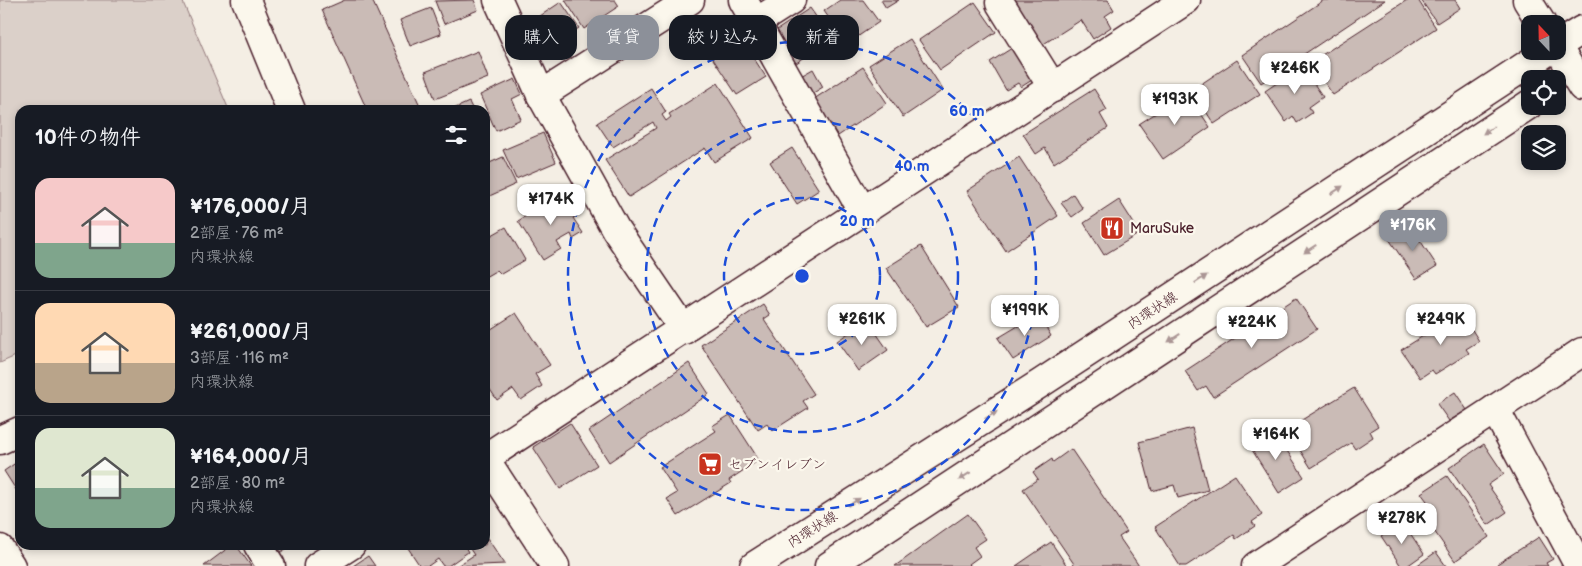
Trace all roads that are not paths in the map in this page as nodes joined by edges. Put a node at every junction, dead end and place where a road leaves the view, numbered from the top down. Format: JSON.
{"nodes":[{"id":1,"x":246,"y":0,"type":"edge"},
{"id":2,"x":498,"y":0,"type":"edge"},
{"id":3,"x":690,"y":0,"type":"edge"},
{"id":4,"x":791,"y":0,"type":"edge"},
{"id":5,"x":1186,"y":0,"type":"edge"},
{"id":6,"x":1527,"y":0,"type":"edge"},
{"id":7,"x":1000,"y":4,"type":"dead end"},
{"id":8,"x":749,"y":12,"type":"edge"},
{"id":9,"x":1536,"y":15,"type":"edge"},
{"id":10,"x":1582,"y":30,"type":"edge"},
{"id":11,"x":1566,"y":41,"type":"edge"},
{"id":12,"x":1534,"y":60,"type":"edge"},
{"id":13,"x":1565,"y":60,"type":"edge"},
{"id":14,"x":1574,"y":79,"type":"edge"},
{"id":15,"x":1053,"y":88,"type":"junction"},
{"id":16,"x":541,"y":95,"type":"junction"},
{"id":17,"x":289,"y":105,"type":"edge"},
{"id":18,"x":1521,"y":110,"type":"edge"},
{"id":19,"x":863,"y":212,"type":"junction"},
{"id":20,"x":684,"y":330,"type":"junction"},
{"id":21,"x":1582,"y":352,"type":"edge"},
{"id":22,"x":1495,"y":409,"type":"junction"},
{"id":23,"x":15,"y":433,"type":"edge"},
{"id":24,"x":0,"y":440,"type":"edge"},
{"id":25,"x":490,"y":455,"type":"edge"},
{"id":26,"x":490,"y":466,"type":"edge"},
{"id":27,"x":0,"y":549,"type":"edge"},
{"id":28,"x":261,"y":550,"type":"edge"},
{"id":29,"x":343,"y":550,"type":"edge"},
{"id":30,"x":11,"y":566,"type":"edge"},
{"id":31,"x":272,"y":566,"type":"edge"},
{"id":32,"x":318,"y":566,"type":"edge"},
{"id":33,"x":555,"y":566,"type":"edge"},
{"id":34,"x":754,"y":566,"type":"edge"},
{"id":35,"x":829,"y":566,"type":"edge"},
{"id":36,"x":1256,"y":566,"type":"edge"},
{"id":37,"x":1579,"y":566,"type":"edge"}],
"edges":[{"from":1,"to":17,"type":"street"},
{"from":2,"to":16,"type":"street"},
{"from":3,"to":16,"type":"street"},
{"from":4,"to":8,"type":"street"},
{"from":5,"to":15,"type":"street"},
{"from":6,"to":9,"type":"street"},
{"from":7,"to":15,"type":"street"},
{"from":8,"to":19,"type":"street"},
{"from":10,"to":11,"type":"street"},
{"from":34,"to":12,"type":"street","name":"内環状線","one_way":true},
{"from":13,"to":14,"type":"street"},
{"from":15,"to":19,"type":"street"},
{"from":16,"to":20,"type":"street"},
{"from":18,"to":35,"type":"street","one_way":true},
{"from":19,"to":20,"type":"street"},
{"from":20,"to":25,"type":"street"},
{"from":21,"to":22,"type":"street"},
{"from":22,"to":36,"type":"street"},
{"from":22,"to":37,"type":"street"},
{"from":23,"to":24,"type":"street"},
{"from":26,"to":33,"type":"street"},
{"from":27,"to":30,"type":"street"},
{"from":28,"to":31,"type":"street"},
{"from":29,"to":32,"type":"street"}]}
